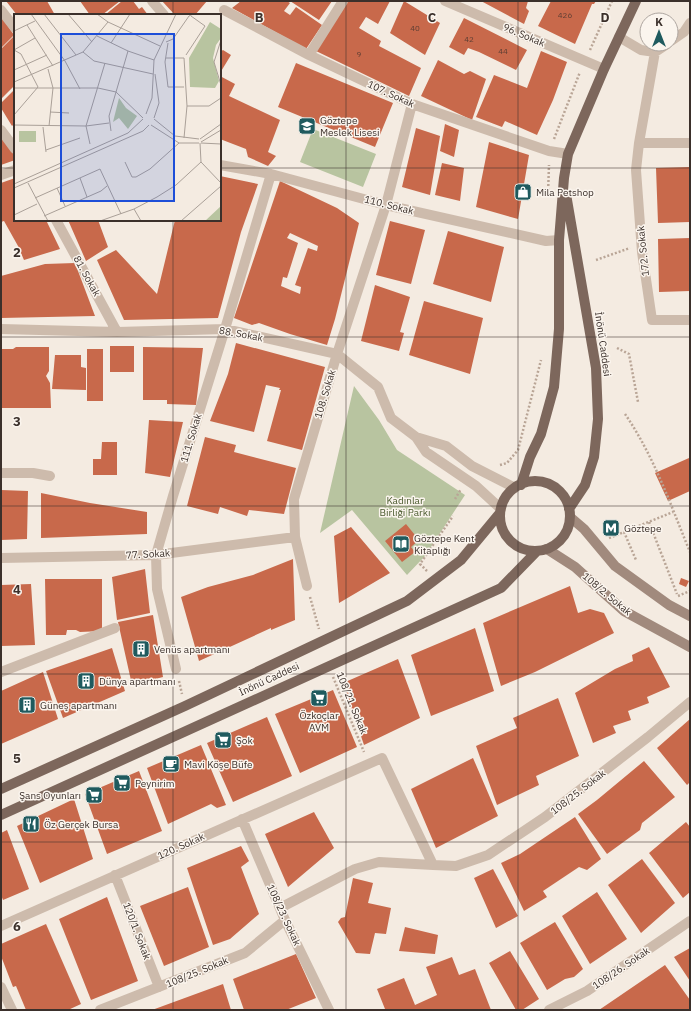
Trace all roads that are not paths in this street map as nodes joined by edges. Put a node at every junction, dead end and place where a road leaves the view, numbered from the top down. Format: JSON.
{"nodes":[{"id":1,"x":152,"y":1,"type":"edge"},
{"id":2,"x":230,"y":1,"type":"edge"},
{"id":3,"x":343,"y":1,"type":"edge"},
{"id":4,"x":445,"y":1,"type":"edge"},
{"id":5,"x":636,"y":1,"type":"edge"},
{"id":6,"x":1,"y":10,"type":"edge"},
{"id":7,"x":222,"y":12,"type":"edge"},
{"id":8,"x":163,"y":14,"type":"edge"},
{"id":9,"x":690,"y":23,"type":"edge"},
{"id":10,"x":14,"y":27,"type":"edge"},
{"id":11,"x":679,"y":35,"type":"edge"},
{"id":12,"x":619,"y":37,"type":"junction"},
{"id":13,"x":639,"y":49,"type":"edge"},
{"id":14,"x":654,"y":52,"type":"edge"},
{"id":15,"x":309,"y":55,"type":"junction"},
{"id":16,"x":604,"y":69,"type":"junction"},
{"id":17,"x":412,"y":104,"type":"junction"},
{"id":18,"x":1,"y":130,"type":"edge"},
{"id":19,"x":638,"y":143,"type":"junction"},
{"id":20,"x":690,"y":143,"type":"edge"},
{"id":21,"x":14,"y":149,"type":"edge"},
{"id":22,"x":568,"y":154,"type":"junction"},
{"id":23,"x":221,"y":165,"type":"edge"},
{"id":24,"x":14,"y":170,"type":"edge"},
{"id":25,"x":271,"y":174,"type":"junction"},
{"id":26,"x":1,"y":175,"type":"edge"},
{"id":27,"x":564,"y":178,"type":"junction"},
{"id":28,"x":386,"y":205,"type":"junction"},
{"id":29,"x":57,"y":221,"type":"edge"},
{"id":30,"x":559,"y":240,"type":"junction"},
{"id":31,"x":690,"y":320,"type":"edge"},
{"id":32,"x":1,"y":329,"type":"edge"},
{"id":33,"x":225,"y":329,"type":"junction"},
{"id":34,"x":117,"y":332,"type":"junction"},
{"id":35,"x":337,"y":354,"type":"junction"},
{"id":36,"x":416,"y":437,"type":"junction"},
{"id":37,"x":1,"y":473,"type":"edge"},
{"id":38,"x":50,"y":476,"type":"dead end"},
{"id":39,"x":518,"y":486,"type":"junction"},
{"id":40,"x":500,"y":511,"type":"junction"},
{"id":41,"x":569,"y":513,"type":"junction"},
{"id":42,"x":295,"y":537,"type":"junction"},
{"id":43,"x":542,"y":550,"type":"junction"},
{"id":44,"x":156,"y":555,"type":"junction"},
{"id":45,"x":1,"y":558,"type":"edge"},
{"id":46,"x":307,"y":586,"type":"road end"},
{"id":47,"x":687,"y":614,"type":"edge"},
{"id":48,"x":115,"y":628,"type":"dead end"},
{"id":49,"x":690,"y":647,"type":"edge"},
{"id":50,"x":176,"y":669,"type":"road end"},
{"id":51,"x":1,"y":672,"type":"edge"},
{"id":52,"x":690,"y":702,"type":"edge"},
{"id":53,"x":1,"y":788,"type":"edge"},
{"id":54,"x":1,"y":815,"type":"edge"},
{"id":55,"x":242,"y":819,"type":"junction"},
{"id":56,"x":432,"y":865,"type":"junction"},
{"id":57,"x":116,"y":876,"type":"junction"},
{"id":58,"x":280,"y":908,"type":"junction"},
{"id":59,"x":285,"y":920,"type":"junction"},
{"id":60,"x":690,"y":921,"type":"edge"},
{"id":61,"x":1,"y":926,"type":"edge"},
{"id":62,"x":1,"y":986,"type":"edge"},
{"id":63,"x":159,"y":987,"type":"junction"},
{"id":64,"x":12,"y":1010,"type":"edge"},
{"id":65,"x":100,"y":1010,"type":"edge"},
{"id":66,"x":330,"y":1010,"type":"edge"},
{"id":67,"x":549,"y":1010,"type":"edge"}],
"edges":[{"from":1,"to":8,"type":"street"},
{"from":2,"to":7,"type":"street"},
{"from":3,"to":15,"type":"street"},
{"from":4,"to":16,"type":"street","name":"96. Sokak"},
{"from":5,"to":12,"type":"main road","name":"İnönü Caddesi"},
{"from":6,"to":10,"type":"street"},
{"from":7,"to":15,"type":"street","name":"107. Sokak"},
{"from":9,"to":11,"type":"street"},
{"from":12,"to":13,"type":"street"},
{"from":12,"to":16,"type":"main road","name":"İnönü Caddesi"},
{"from":14,"to":19,"type":"street","name":"172. Sokak"},
{"from":15,"to":17,"type":"street","name":"107. Sokak"},
{"from":16,"to":22,"type":"main road","name":"İnönü Caddesi"},
{"from":17,"to":22,"type":"street","name":"107. Sokak"},
{"from":17,"to":28,"type":"street","name":"108. Sokak"},
{"from":18,"to":21,"type":"street"},
{"from":19,"to":20,"type":"street"},
{"from":19,"to":31,"type":"street","name":"172. Sokak"},
{"from":22,"to":27,"type":"main road","name":"İnönü Caddesi"},
{"from":23,"to":25,"type":"street","name":"110. Sokak"},
{"from":24,"to":26,"type":"street"},
{"from":25,"to":28,"type":"street","name":"110. Sokak"},
{"from":25,"to":33,"type":"street","name":"111. Sokak"},
{"from":27,"to":30,"type":"main road","name":"İnönü Caddesi"},
{"from":27,"to":41,"type":"main road","name":"İnönü Caddesi"},
{"from":28,"to":30,"type":"street","name":"110. Sokak"},
{"from":28,"to":35,"type":"street","name":"108. Sokak"},
{"from":29,"to":34,"type":"street","name":"81. Sokak"},
{"from":30,"to":39,"type":"main road","name":"İnönü Caddesi"},
{"from":32,"to":34,"type":"street","name":"88. Sokak"},
{"from":33,"to":34,"type":"street","name":"88. Sokak"},
{"from":33,"to":35,"type":"street","name":"88. Sokak"},
{"from":33,"to":44,"type":"street","name":"111. Sokak"},
{"from":35,"to":36,"type":"street","name":"88. Sokak"},
{"from":35,"to":42,"type":"street","name":"108. Sokak"},
{"from":36,"to":39,"type":"street","name":"88. Sokak"},
{"from":36,"to":40,"type":"street","name":"88. Sokak"},
{"from":37,"to":38,"type":"street"},
{"from":39,"to":40,"type":"main road"},
{"from":39,"to":41,"type":"main road"},
{"from":40,"to":43,"type":"main road"},
{"from":40,"to":53,"type":"main road","name":"İnönü Caddesi"},
{"from":41,"to":43,"type":"main road"},
{"from":41,"to":47,"type":"main road"},
{"from":42,"to":44,"type":"street","name":"77. Sokak"},
{"from":42,"to":46,"type":"street","name":"108. Sokak"},
{"from":43,"to":49,"type":"main road","name":"108/2. Sokak"},
{"from":43,"to":54,"type":"main road","name":"İnönü Caddesi"},
{"from":44,"to":45,"type":"street","name":"77. Sokak"},
{"from":44,"to":50,"type":"street","name":"111. Sokak"},
{"from":48,"to":51,"type":"street"},
{"from":52,"to":56,"type":"street","name":"108/25. Sokak"},
{"from":55,"to":56,"type":"street","name":"120. Sokak"},
{"from":55,"to":57,"type":"street","name":"120. Sokak"},
{"from":55,"to":58,"type":"street","name":"108/23. Sokak"},
{"from":56,"to":58,"type":"street"},
{"from":57,"to":61,"type":"street","name":"120. Sokak"},
{"from":57,"to":63,"type":"street","name":"120/1. Sokak"},
{"from":58,"to":59,"type":"street","name":"108/23. Sokak"},
{"from":59,"to":63,"type":"street","name":"108/25. Sokak"},
{"from":59,"to":66,"type":"street","name":"108/23. Sokak"},
{"from":60,"to":67,"type":"street","name":"108/26. Sokak"},
{"from":62,"to":64,"type":"street"},
{"from":63,"to":65,"type":"street","name":"108/25. Sokak"}]}
